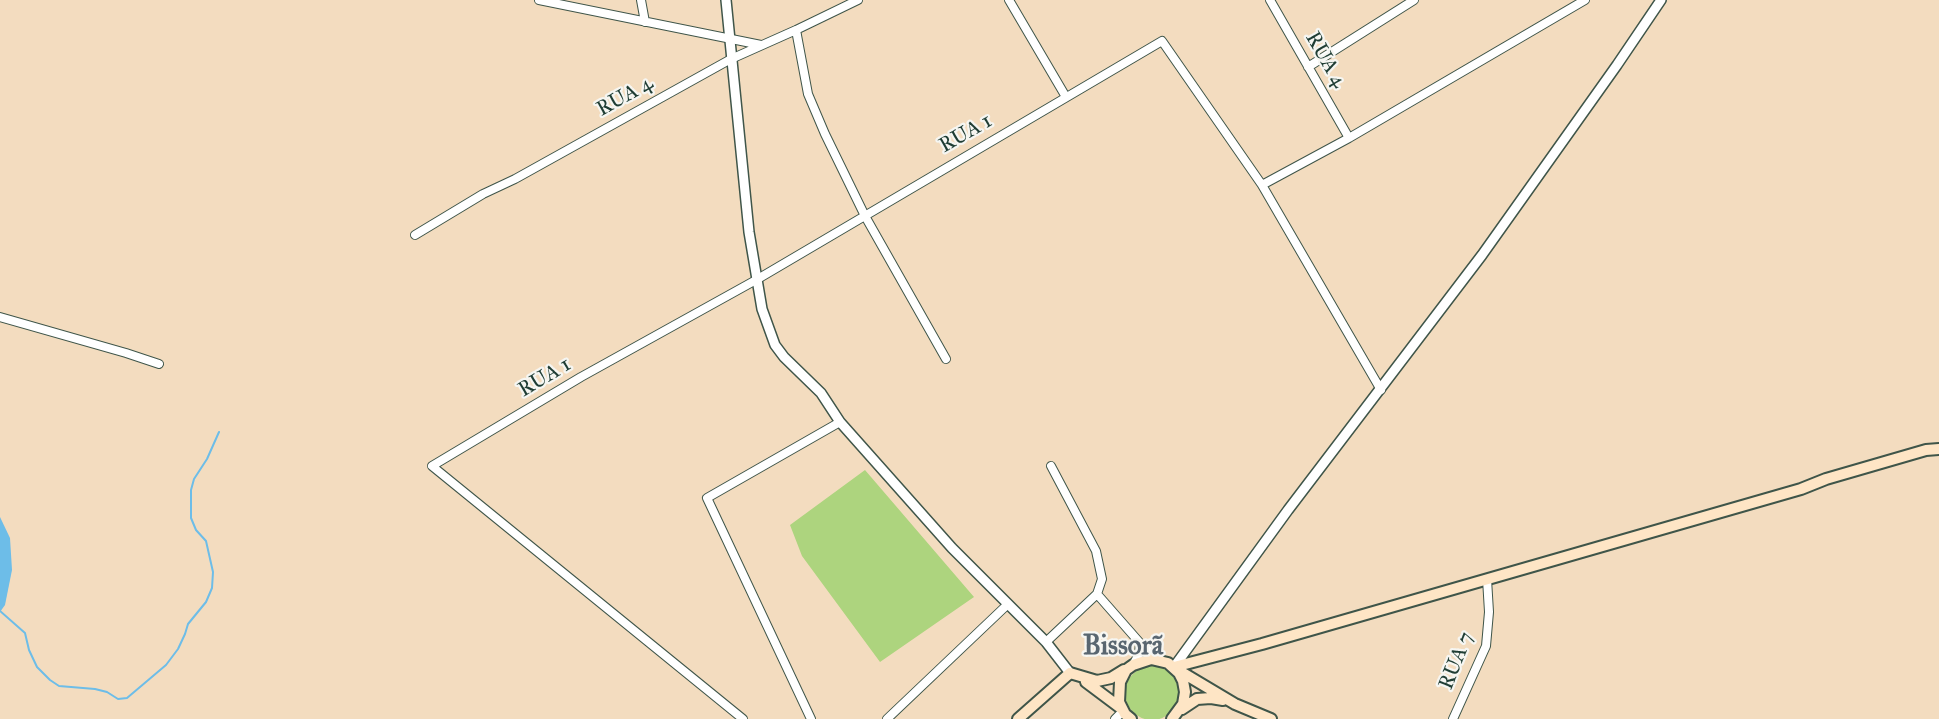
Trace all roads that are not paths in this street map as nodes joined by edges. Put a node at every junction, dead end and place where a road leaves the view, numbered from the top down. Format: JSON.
{"nodes":[{"id":1,"x":539,"y":0,"type":"edge"},
{"id":2,"x":641,"y":0,"type":"edge"},
{"id":3,"x":726,"y":0,"type":"edge"},
{"id":4,"x":858,"y":0,"type":"edge"},
{"id":5,"x":1009,"y":0,"type":"edge"},
{"id":6,"x":1270,"y":0,"type":"edge"},
{"id":7,"x":1414,"y":0,"type":"edge"},
{"id":8,"x":1585,"y":0,"type":"edge"},
{"id":9,"x":1661,"y":0,"type":"edge"},
{"id":10,"x":645,"y":22,"type":"junction"},
{"id":11,"x":796,"y":30,"type":"junction"},
{"id":12,"x":729,"y":39,"type":"junction"},
{"id":13,"x":762,"y":45,"type":"junction"},
{"id":14,"x":731,"y":59,"type":"junction"},
{"id":15,"x":1308,"y":67,"type":"junction"},
{"id":16,"x":1066,"y":97,"type":"junction"},
{"id":17,"x":1348,"y":138,"type":"junction"},
{"id":18,"x":1262,"y":185,"type":"junction"},
{"id":19,"x":865,"y":216,"type":"junction"},
{"id":20,"x":415,"y":235,"type":"dead end"},
{"id":21,"x":756,"y":280,"type":"junction"},
{"id":22,"x":0,"y":317,"type":"edge"},
{"id":23,"x":946,"y":359,"type":"dead end"},
{"id":24,"x":159,"y":364,"type":"dead end"},
{"id":25,"x":1381,"y":390,"type":"junction"},
{"id":26,"x":840,"y":422,"type":"junction"},
{"id":27,"x":1939,"y":449,"type":"edge"},
{"id":28,"x":1051,"y":466,"type":"dead end"},
{"id":29,"x":1487,"y":579,"type":"junction"},
{"id":30,"x":1097,"y":594,"type":"junction"},
{"id":31,"x":1008,"y":604,"type":"junction"},
{"id":32,"x":1046,"y":642,"type":"junction"},
{"id":33,"x":1140,"y":643,"type":"junction"},
{"id":34,"x":1163,"y":661,"type":"junction"},
{"id":35,"x":1131,"y":666,"type":"junction"},
{"id":36,"x":1174,"y":667,"type":"junction"},
{"id":37,"x":1070,"y":673,"type":"junction"},
{"id":38,"x":1235,"y":704,"type":"junction"},
{"id":39,"x":1180,"y":710,"type":"junction"},
{"id":40,"x":1125,"y":713,"type":"edge"},
{"id":41,"x":743,"y":719,"type":"edge"},
{"id":42,"x":811,"y":719,"type":"edge"},
{"id":43,"x":887,"y":719,"type":"edge"},
{"id":44,"x":1018,"y":719,"type":"edge"},
{"id":45,"x":1115,"y":719,"type":"edge"},
{"id":46,"x":1172,"y":719,"type":"edge"},
{"id":47,"x":1271,"y":719,"type":"edge"},
{"id":48,"x":1453,"y":719,"type":"edge"}],
"edges":[{"from":1,"to":10,"type":"street"},
{"from":2,"to":10,"type":"street"},
{"from":3,"to":12,"type":"street"},
{"from":4,"to":11,"type":"street","name":"RUA 4"},
{"from":5,"to":16,"type":"street"},
{"from":6,"to":15,"type":"street","name":"RUA 4"},
{"from":7,"to":15,"type":"street"},
{"from":8,"to":17,"type":"street"},
{"from":9,"to":25,"type":"street"},
{"from":10,"to":12,"type":"street"},
{"from":11,"to":13,"type":"street","name":"RUA 4"},
{"from":11,"to":19,"type":"street"},
{"from":12,"to":13,"type":"street"},
{"from":12,"to":14,"type":"street"},
{"from":13,"to":14,"type":"street","name":"RUA 4"},
{"from":14,"to":20,"type":"street","name":"RUA 4"},
{"from":14,"to":21,"type":"street"},
{"from":15,"to":17,"type":"street","name":"RUA 4"},
{"from":16,"to":18,"type":"street","name":"RUA 1"},
{"from":16,"to":19,"type":"street","name":"RUA 1"},
{"from":17,"to":18,"type":"street"},
{"from":18,"to":25,"type":"street","name":"RUA 1"},
{"from":19,"to":21,"type":"street","name":"RUA 1"},
{"from":19,"to":23,"type":"street"},
{"from":21,"to":26,"type":"street"},
{"from":21,"to":41,"type":"street","name":"RUA 1"},
{"from":22,"to":24,"type":"street"},
{"from":25,"to":36,"type":"street"},
{"from":26,"to":31,"type":"street"},
{"from":26,"to":42,"type":"street"},
{"from":27,"to":29,"type":"main road"},
{"from":28,"to":30,"type":"street"},
{"from":29,"to":36,"type":"main road"},
{"from":29,"to":48,"type":"street","name":"RUA 7"},
{"from":30,"to":32,"type":"street"},
{"from":30,"to":33,"type":"street"},
{"from":31,"to":32,"type":"street"},
{"from":31,"to":43,"type":"street"},
{"from":32,"to":37,"type":"street"},
{"from":33,"to":34,"type":"street"},
{"from":33,"to":35,"type":"street"},
{"from":34,"to":35,"type":"main road"},
{"from":34,"to":36,"type":"main road"},
{"from":35,"to":37,"type":"main road"},
{"from":35,"to":40,"type":"main road"},
{"from":36,"to":38,"type":"main road"},
{"from":36,"to":39,"type":"main road"},
{"from":37,"to":40,"type":"main road"},
{"from":37,"to":44,"type":"main road"},
{"from":38,"to":39,"type":"main road"},
{"from":38,"to":47,"type":"main road"},
{"from":39,"to":46,"type":"main road"},
{"from":40,"to":45,"type":"street"}]}
